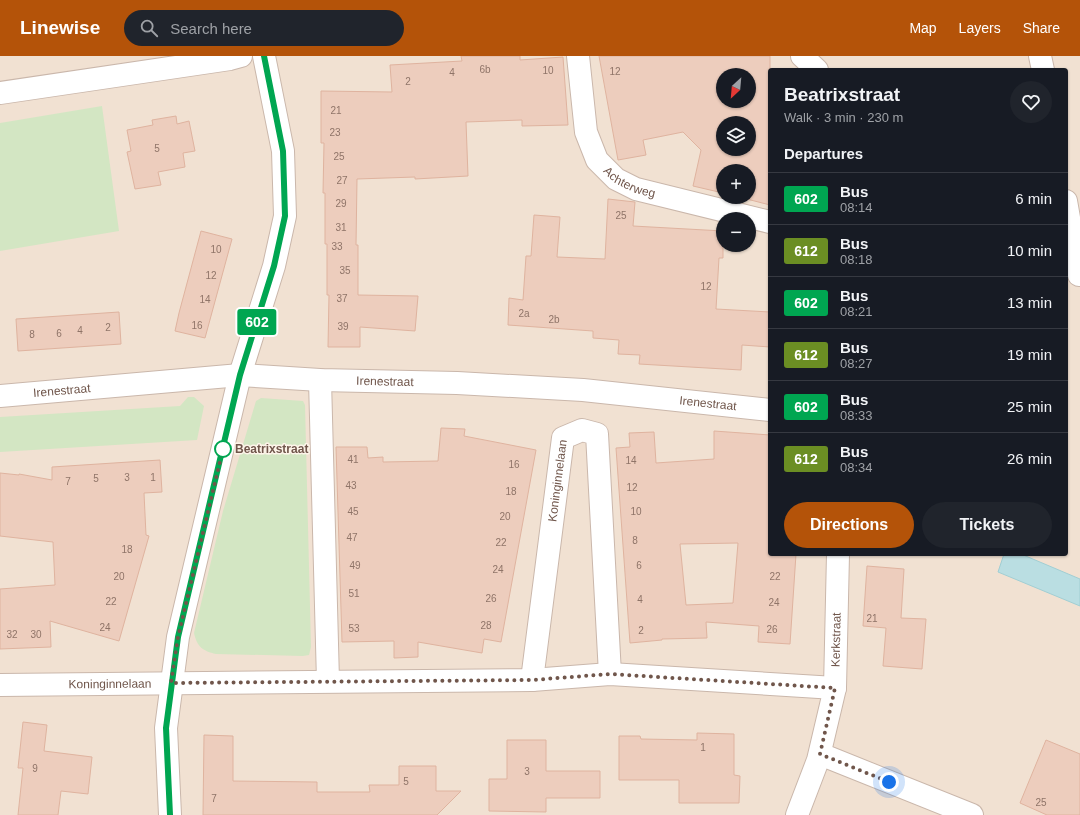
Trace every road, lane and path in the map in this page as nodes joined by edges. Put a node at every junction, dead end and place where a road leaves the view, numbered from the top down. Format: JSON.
{"nodes":[{"id":1,"x":241,"y":56,"type":"edge"},
{"id":2,"x":264,"y":56,"type":"edge"},
{"id":3,"x":578,"y":56,"type":"edge"},
{"id":4,"x":802,"y":56,"type":"edge"},
{"id":5,"x":1040,"y":56,"type":"edge"},
{"id":6,"x":815,"y":68,"type":"edge"},
{"id":7,"x":1043,"y":68,"type":"edge"},
{"id":8,"x":0,"y":93,"type":"edge"},
{"id":9,"x":1068,"y":218,"type":"edge"},
{"id":10,"x":768,"y":222,"type":"edge"},
{"id":11,"x":1075,"y":279,"type":"edge"},
{"id":12,"x":240,"y":375,"type":"junction"},
{"id":13,"x":320,"y":380,"type":"junction"},
{"id":14,"x":0,"y":396,"type":"edge"},
{"id":15,"x":768,"y":410,"type":"edge"},
{"id":16,"x":838,"y":556,"type":"edge"},
{"id":17,"x":610,"y":674,"type":"junction"},
{"id":18,"x":532,"y":680,"type":"junction"},
{"id":19,"x":328,"y":681,"type":"junction"},
{"id":20,"x":171,"y":683,"type":"junction"},
{"id":21,"x":0,"y":685,"type":"edge"},
{"id":22,"x":835,"y":688,"type":"junction"},
{"id":23,"x":820,"y":754,"type":"junction"},
{"id":24,"x":170,"y":815,"type":"edge"},
{"id":25,"x":797,"y":815,"type":"edge"},
{"id":26,"x":972,"y":815,"type":"edge"}],
"edges":[{"from":1,"to":8,"type":"street"},
{"from":2,"to":12,"type":"street"},
{"from":3,"to":10,"type":"street","name":"Achterweg"},
{"from":4,"to":6,"type":"street"},
{"from":5,"to":7,"type":"street"},
{"from":9,"to":11,"type":"street"},
{"from":12,"to":13,"type":"street","name":"Irenestraat"},
{"from":12,"to":14,"type":"street","name":"Irenestraat"},
{"from":12,"to":20,"type":"street"},
{"from":13,"to":15,"type":"street","name":"Irenestraat"},
{"from":13,"to":19,"type":"street"},
{"from":16,"to":22,"type":"street","name":"Kerkstraat"},
{"from":17,"to":18,"type":"street","name":"Koninginnelaan"},
{"from":17,"to":18,"type":"street","name":"Koninginnelaan"},
{"from":17,"to":22,"type":"street","name":"Koninginnelaan"},
{"from":18,"to":19,"type":"street","name":"Koninginnelaan"},
{"from":19,"to":20,"type":"street","name":"Koninginnelaan"},
{"from":20,"to":21,"type":"street","name":"Koninginnelaan"},
{"from":20,"to":24,"type":"street"},
{"from":22,"to":23,"type":"street","name":"Kerkstraat"},
{"from":23,"to":25,"type":"street","name":"Kerkstraat"},
{"from":23,"to":26,"type":"street"}]}
